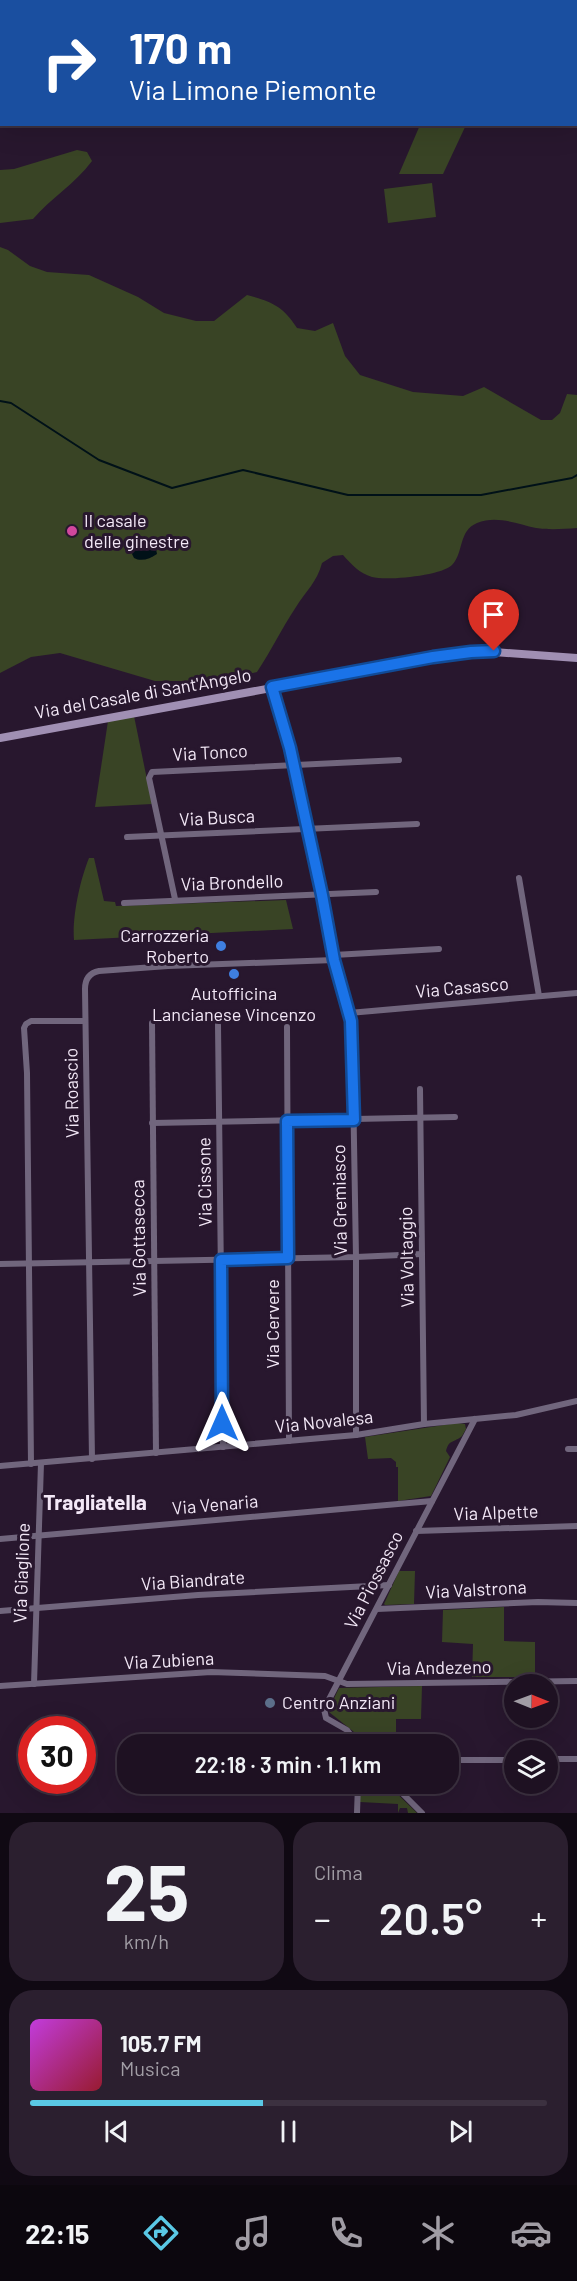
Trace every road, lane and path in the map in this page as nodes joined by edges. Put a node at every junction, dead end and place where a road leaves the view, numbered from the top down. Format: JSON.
{"nodes":[{"id":1,"x":577,"y":658,"type":"edge"},
{"id":2,"x":272,"y":687,"type":"junction"},
{"id":3,"x":0,"y":738,"type":"edge"},
{"id":4,"x":399,"y":760,"type":"dead end"},
{"id":5,"x":294,"y":764,"type":"junction"},
{"id":6,"x":417,"y":824,"type":"dead end"},
{"id":7,"x":308,"y":829,"type":"junction"},
{"id":8,"x":162,"y":836,"type":"junction"},
{"id":9,"x":127,"y":837,"type":"dead end"},
{"id":10,"x":519,"y":878,"type":"dead end"},
{"id":11,"x":376,"y":892,"type":"dead end"},
{"id":12,"x":322,"y":895,"type":"junction"},
{"id":13,"x":175,"y":899,"type":"junction"},
{"id":14,"x":124,"y":903,"type":"dead end"},
{"id":15,"x":439,"y":950,"type":"dead end"},
{"id":16,"x":334,"y":958,"type":"junction"},
{"id":17,"x":577,"y":993,"type":"edge"},
{"id":18,"x":539,"y":996,"type":"junction"},
{"id":19,"x":349,"y":1013,"type":"junction"},
{"id":20,"x":85,"y":1021,"type":"junction"},
{"id":21,"x":152,"y":1023,"type":"dead end"},
{"id":22,"x":218,"y":1025,"type":"dead end"},
{"id":23,"x":287,"y":1027,"type":"dead end"},
{"id":24,"x":420,"y":1089,"type":"dead end"},
{"id":25,"x":455,"y":1117,"type":"dead end"},
{"id":26,"x":421,"y":1118,"type":"junction"},
{"id":27,"x":354,"y":1120,"type":"junction"},
{"id":28,"x":287,"y":1121,"type":"junction"},
{"id":29,"x":220,"y":1122,"type":"junction"},
{"id":30,"x":152,"y":1123,"type":"junction"},
{"id":31,"x":422,"y":1254,"type":"junction"},
{"id":32,"x":356,"y":1257,"type":"junction"},
{"id":33,"x":288,"y":1258,"type":"junction"},
{"id":34,"x":154,"y":1260,"type":"junction"},
{"id":35,"x":221,"y":1260,"type":"junction"},
{"id":36,"x":90,"y":1261,"type":"junction"},
{"id":37,"x":29,"y":1263,"type":"junction"},
{"id":38,"x":0,"y":1264,"type":"edge"},
{"id":39,"x":577,"y":1401,"type":"edge"},
{"id":40,"x":475,"y":1419,"type":"junction"},
{"id":41,"x":424,"y":1424,"type":"junction"},
{"id":42,"x":356,"y":1435,"type":"junction"},
{"id":43,"x":289,"y":1441,"type":"junction"},
{"id":44,"x":223,"y":1447,"type":"junction"},
{"id":45,"x":568,"y":1449,"type":"dead end"},
{"id":46,"x":577,"y":1449,"type":"edge"},
{"id":47,"x":156,"y":1453,"type":"junction"},
{"id":48,"x":92,"y":1459,"type":"junction"},
{"id":49,"x":41,"y":1463,"type":"junction"},
{"id":50,"x":31,"y":1464,"type":"junction"},
{"id":51,"x":0,"y":1467,"type":"edge"},
{"id":52,"x":432,"y":1501,"type":"junction"},
{"id":53,"x":577,"y":1526,"type":"edge"},
{"id":54,"x":416,"y":1531,"type":"junction"},
{"id":55,"x":38,"y":1535,"type":"junction"},
{"id":56,"x":0,"y":1539,"type":"edge"},
{"id":57,"x":389,"y":1585,"type":"junction"},
{"id":58,"x":577,"y":1603,"type":"edge"},
{"id":59,"x":36,"y":1608,"type":"junction"},
{"id":60,"x":377,"y":1609,"type":"junction"},
{"id":61,"x":0,"y":1611,"type":"edge"},
{"id":62,"x":577,"y":1681,"type":"edge"},
{"id":63,"x":338,"y":1682,"type":"junction"},
{"id":64,"x":34,"y":1684,"type":"junction"},
{"id":65,"x":0,"y":1686,"type":"edge"},
{"id":66,"x":350,"y":1734,"type":"edge"},
{"id":67,"x":558,"y":1759,"type":"edge"},
{"id":68,"x":577,"y":1759,"type":"edge"},
{"id":69,"x":459,"y":1760,"type":"edge"},
{"id":70,"x":504,"y":1760,"type":"edge"},
{"id":71,"x":358,"y":1794,"type":"edge"},
{"id":72,"x":403,"y":1794,"type":"edge"},
{"id":73,"x":357,"y":1813,"type":"edge"},
{"id":74,"x":422,"y":1813,"type":"edge"}],
"edges":[{"from":1,"to":2,"type":"main road","name":"Via del Casale di Sant'Angelo"},
{"from":2,"to":3,"type":"main road","name":"Via del Casale di Sant'Angelo"},
{"from":2,"to":5,"type":"street","name":"Via Gremiasco"},
{"from":4,"to":5,"type":"street"},
{"from":5,"to":7,"type":"street","name":"Via Gremiasco"},
{"from":5,"to":8,"type":"street","name":"Via Tonco"},
{"from":6,"to":7,"type":"street","name":"Via Busca"},
{"from":7,"to":8,"type":"street","name":"Via Busca"},
{"from":7,"to":12,"type":"street","name":"Via Gremiasco"},
{"from":8,"to":9,"type":"street","name":"Via Busca"},
{"from":8,"to":13,"type":"street","name":"Via Tonco"},
{"from":10,"to":18,"type":"street"},
{"from":11,"to":12,"type":"street","name":"Via Brondello"},
{"from":12,"to":13,"type":"street","name":"Via Brondello"},
{"from":12,"to":16,"type":"street","name":"Via Gremiasco"},
{"from":13,"to":14,"type":"street","name":"Via Brondello"},
{"from":15,"to":16,"type":"street","name":"Via Roascio"},
{"from":16,"to":19,"type":"street","name":"Via Gremiasco"},
{"from":16,"to":20,"type":"street","name":"Via Roascio"},
{"from":17,"to":18,"type":"street","name":"Via Casasco"},
{"from":18,"to":19,"type":"street","name":"Via Casasco"},
{"from":19,"to":27,"type":"street","name":"Via Gremiasco"},
{"from":20,"to":36,"type":"street","name":"Via Roascio"},
{"from":20,"to":37,"type":"street"},
{"from":21,"to":30,"type":"street","name":"Via Gottasecca"},
{"from":22,"to":29,"type":"street","name":"Via Cissone"},
{"from":23,"to":28,"type":"street","name":"Via Cervere"},
{"from":24,"to":26,"type":"street","name":"Via Voltaggio"},
{"from":25,"to":26,"type":"street"},
{"from":26,"to":27,"type":"street"},
{"from":26,"to":31,"type":"street","name":"Via Voltaggio"},
{"from":27,"to":28,"type":"street"},
{"from":27,"to":32,"type":"street","name":"Via Gremiasco"},
{"from":28,"to":29,"type":"street"},
{"from":28,"to":33,"type":"street","name":"Via Cervere"},
{"from":29,"to":30,"type":"street"},
{"from":29,"to":35,"type":"street","name":"Via Cissone"},
{"from":30,"to":34,"type":"street","name":"Via Gottasecca"},
{"from":31,"to":32,"type":"street"},
{"from":31,"to":41,"type":"street","name":"Via Voltaggio"},
{"from":32,"to":33,"type":"street"},
{"from":32,"to":42,"type":"street","name":"Via Gremiasco"},
{"from":33,"to":35,"type":"street"},
{"from":33,"to":43,"type":"street","name":"Via Cervere"},
{"from":34,"to":35,"type":"street"},
{"from":34,"to":36,"type":"street"},
{"from":34,"to":47,"type":"street","name":"Via Gottasecca"},
{"from":35,"to":44,"type":"street","name":"Via Cissone"},
{"from":36,"to":37,"type":"street"},
{"from":36,"to":48,"type":"street","name":"Via Roascio"},
{"from":37,"to":38,"type":"street"},
{"from":37,"to":50,"type":"street"},
{"from":39,"to":40,"type":"street","name":"Via Novalesa"},
{"from":40,"to":41,"type":"street","name":"Via Novalesa"},
{"from":40,"to":52,"type":"street","name":"Via Piossasco"},
{"from":41,"to":42,"type":"street","name":"Via Novalesa"},
{"from":42,"to":43,"type":"street","name":"Via Novalesa"},
{"from":43,"to":44,"type":"street","name":"Via Novalesa"},
{"from":44,"to":47,"type":"street","name":"Via Novalesa"},
{"from":45,"to":46,"type":"street"},
{"from":47,"to":48,"type":"street","name":"Via Novalesa"},
{"from":48,"to":49,"type":"street","name":"Via Novalesa"},
{"from":49,"to":50,"type":"street","name":"Via Novalesa"},
{"from":49,"to":55,"type":"street","name":"Via Giaglione"},
{"from":50,"to":51,"type":"street","name":"Via Novalesa"},
{"from":52,"to":54,"type":"street","name":"Via Piossasco"},
{"from":52,"to":55,"type":"street","name":"Via Venaria"},
{"from":53,"to":54,"type":"street","name":"Via Alpette"},
{"from":54,"to":57,"type":"street","name":"Via Piossasco"},
{"from":55,"to":56,"type":"street","name":"Via Venaria"},
{"from":55,"to":59,"type":"street","name":"Via Giaglione"},
{"from":57,"to":59,"type":"street","name":"Via Biandrate"},
{"from":57,"to":60,"type":"street","name":"Via Piossasco"},
{"from":58,"to":60,"type":"street","name":"Via Valstrona"},
{"from":59,"to":61,"type":"street","name":"Via Biandrate"},
{"from":59,"to":64,"type":"street","name":"Via Giaglione"},
{"from":60,"to":63,"type":"street","name":"Via Piossasco"},
{"from":62,"to":63,"type":"street","name":"Via Andezeno"},
{"from":63,"to":64,"type":"street","name":"Via Zubiena"},
{"from":63,"to":66,"type":"street","name":"Via Piossasco"},
{"from":64,"to":65,"type":"street","name":"Via Zubiena"},
{"from":67,"to":68,"type":"street"},
{"from":69,"to":70,"type":"street"},
{"from":71,"to":73,"type":"street"},
{"from":72,"to":74,"type":"street"}]}
